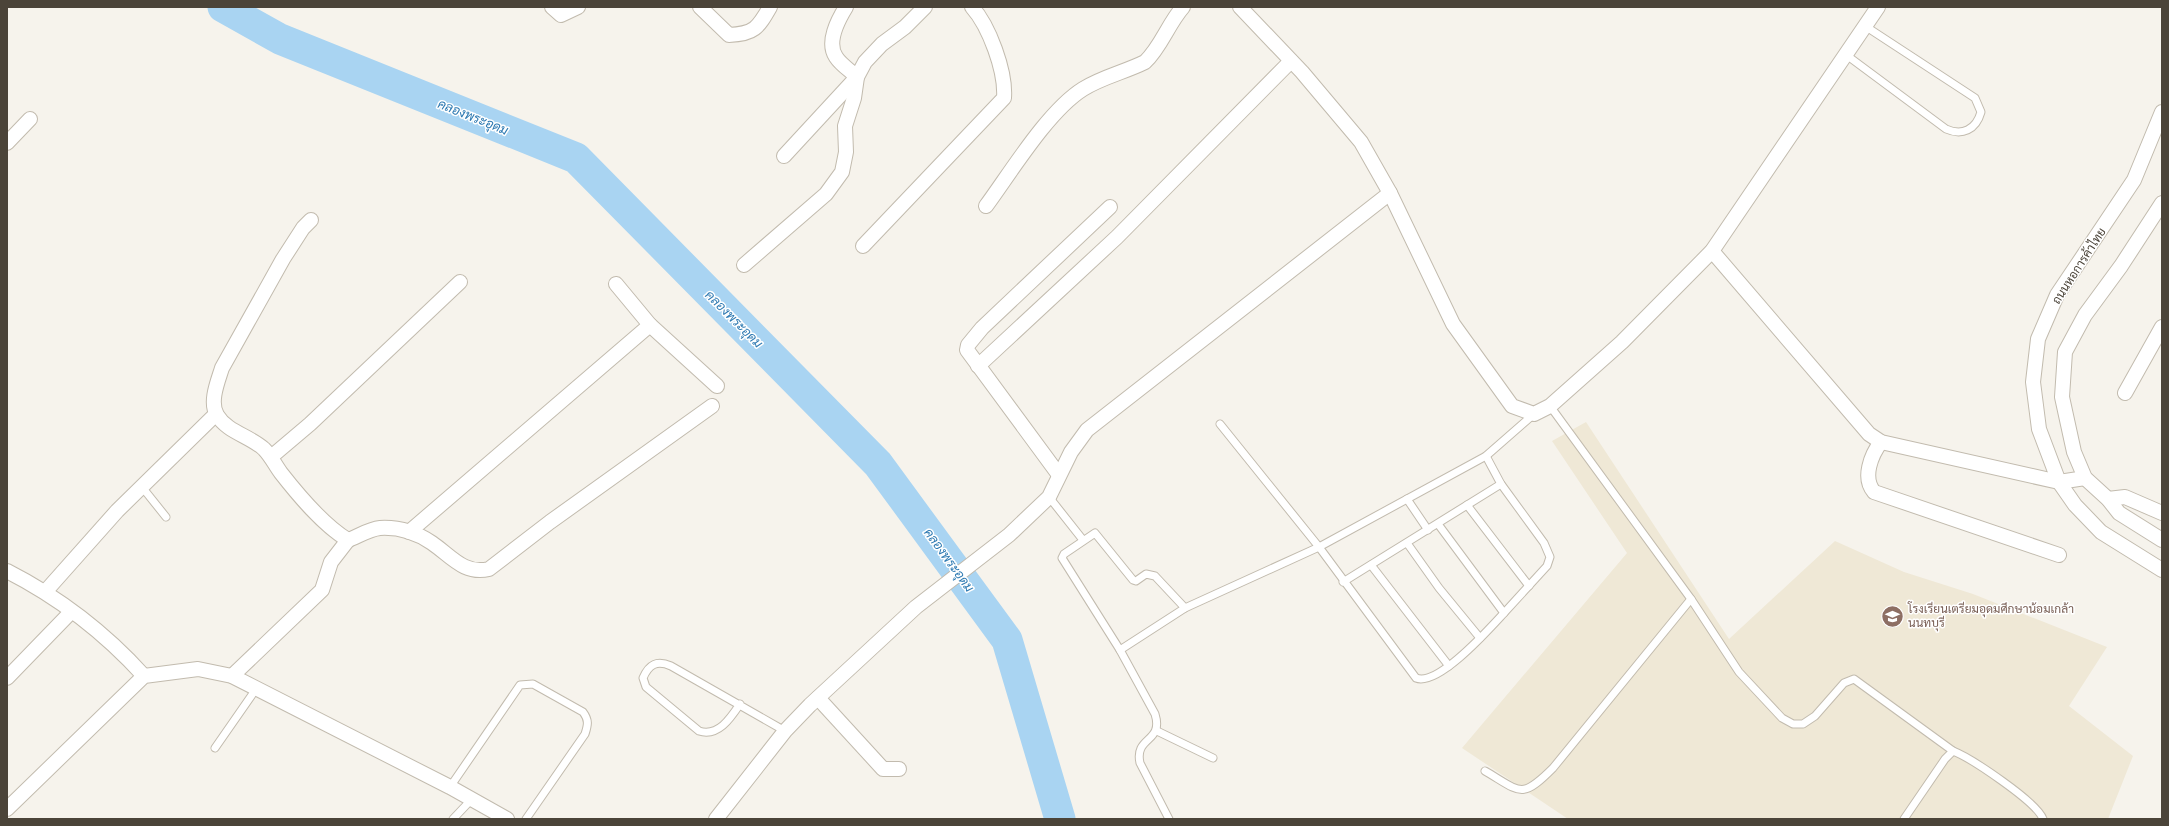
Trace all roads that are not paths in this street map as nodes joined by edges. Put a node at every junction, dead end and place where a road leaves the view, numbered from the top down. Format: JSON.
{"nodes":[{"id":1,"x":552,"y":7,"type":"edge"},
{"id":2,"x":578,"y":7,"type":"edge"},
{"id":3,"x":700,"y":7,"type":"edge"},
{"id":4,"x":770,"y":7,"type":"edge"},
{"id":5,"x":846,"y":7,"type":"edge"},
{"id":6,"x":925,"y":7,"type":"edge"},
{"id":7,"x":972,"y":7,"type":"edge"},
{"id":8,"x":1183,"y":7,"type":"edge"},
{"id":9,"x":1240,"y":7,"type":"edge"},
{"id":10,"x":1878,"y":7,"type":"edge"},
{"id":11,"x":1865,"y":26,"type":"junction"},
{"id":12,"x":1845,"y":54,"type":"junction"},
{"id":13,"x":1291,"y":61,"type":"junction"},
{"id":14,"x":857,"y":77,"type":"junction"},
{"id":15,"x":2162,"y":112,"type":"edge"},
{"id":16,"x":30,"y":119,"type":"dead end"},
{"id":17,"x":2159,"y":126,"type":"edge"},
{"id":18,"x":7,"y":143,"type":"edge"},
{"id":19,"x":784,"y":156,"type":"dead end"},
{"id":20,"x":1390,"y":193,"type":"junction"},
{"id":21,"x":2162,"y":203,"type":"edge"},
{"id":22,"x":986,"y":206,"type":"dead end"},
{"id":23,"x":1110,"y":207,"type":"dead end"},
{"id":24,"x":311,"y":220,"type":"dead end"},
{"id":25,"x":863,"y":246,"type":"dead end"},
{"id":26,"x":1712,"y":251,"type":"junction"},
{"id":27,"x":744,"y":265,"type":"dead end"},
{"id":28,"x":460,"y":282,"type":"dead end"},
{"id":29,"x":616,"y":284,"type":"dead end"},
{"id":30,"x":650,"y":325,"type":"junction"},
{"id":31,"x":2162,"y":327,"type":"edge"},
{"id":32,"x":978,"y":366,"type":"junction"},
{"id":33,"x":717,"y":386,"type":"dead end"},
{"id":34,"x":2125,"y":393,"type":"dead end"},
{"id":35,"x":712,"y":406,"type":"dead end"},
{"id":36,"x":1550,"y":406,"type":"junction"},
{"id":37,"x":216,"y":414,"type":"junction"},
{"id":38,"x":1534,"y":414,"type":"junction"},
{"id":39,"x":1220,"y":424,"type":"dead end"},
{"id":40,"x":1881,"y":442,"type":"junction"},
{"id":41,"x":1486,"y":456,"type":"junction"},
{"id":42,"x":271,"y":457,"type":"junction"},
{"id":43,"x":1059,"y":475,"type":"junction"},
{"id":44,"x":2085,"y":478,"type":"junction"},
{"id":45,"x":2059,"y":482,"type":"junction"},
{"id":46,"x":1501,"y":484,"type":"junction"},
{"id":47,"x":142,"y":487,"type":"junction"},
{"id":48,"x":1049,"y":497,"type":"junction"},
{"id":49,"x":1407,"y":499,"type":"junction"},
{"id":50,"x":2108,"y":499,"type":"junction"},
{"id":51,"x":1467,"y":505,"type":"junction"},
{"id":52,"x":2162,"y":513,"type":"edge"},
{"id":53,"x":166,"y":516,"type":"dead end"},
{"id":54,"x":1438,"y":524,"type":"junction"},
{"id":55,"x":1428,"y":530,"type":"junction"},
{"id":56,"x":409,"y":532,"type":"junction"},
{"id":57,"x":348,"y":540,"type":"junction"},
{"id":58,"x":1083,"y":540,"type":"junction"},
{"id":59,"x":2162,"y":540,"type":"edge"},
{"id":60,"x":1407,"y":543,"type":"junction"},
{"id":61,"x":1319,"y":547,"type":"junction"},
{"id":62,"x":2059,"y":555,"type":"dead end"},
{"id":63,"x":1371,"y":565,"type":"junction"},
{"id":64,"x":2162,"y":570,"type":"edge"},
{"id":65,"x":7,"y":571,"type":"edge"},
{"id":66,"x":1343,"y":582,"type":"junction"},
{"id":67,"x":1529,"y":586,"type":"junction"},
{"id":68,"x":45,"y":592,"type":"junction"},
{"id":69,"x":1691,"y":600,"type":"junction"},
{"id":70,"x":1185,"y":608,"type":"junction"},
{"id":71,"x":71,"y":612,"type":"junction"},
{"id":72,"x":1504,"y":612,"type":"junction"},
{"id":73,"x":1480,"y":638,"type":"junction"},
{"id":74,"x":1120,"y":650,"type":"junction"},
{"id":75,"x":1449,"y":666,"type":"junction"},
{"id":76,"x":144,"y":676,"type":"junction"},
{"id":77,"x":232,"y":676,"type":"junction"},
{"id":78,"x":7,"y":678,"type":"edge"},
{"id":79,"x":256,"y":689,"type":"junction"},
{"id":80,"x":818,"y":698,"type":"junction"},
{"id":81,"x":740,"y":704,"type":"junction"},
{"id":82,"x":785,"y":731,"type":"junction"},
{"id":83,"x":1157,"y":731,"type":"junction"},
{"id":84,"x":215,"y":748,"type":"dead end"},
{"id":85,"x":1953,"y":750,"type":"junction"},
{"id":86,"x":1213,"y":758,"type":"dead end"},
{"id":87,"x":899,"y":769,"type":"dead end"},
{"id":88,"x":1485,"y":771,"type":"dead end"},
{"id":89,"x":450,"y":787,"type":"junction"},
{"id":90,"x":470,"y":800,"type":"junction"},
{"id":91,"x":7,"y":809,"type":"edge"},
{"id":92,"x":453,"y":819,"type":"edge"},
{"id":93,"x":507,"y":819,"type":"edge"},
{"id":94,"x":526,"y":819,"type":"edge"},
{"id":95,"x":716,"y":819,"type":"edge"},
{"id":96,"x":1169,"y":819,"type":"edge"},
{"id":97,"x":1904,"y":819,"type":"edge"},
{"id":98,"x":2043,"y":819,"type":"edge"}],
"edges":[{"from":1,"to":2,"type":"street"},
{"from":3,"to":4,"type":"street"},
{"from":5,"to":14,"type":"street"},
{"from":6,"to":14,"type":"street"},
{"from":7,"to":25,"type":"street"},
{"from":8,"to":22,"type":"street"},
{"from":9,"to":13,"type":"street"},
{"from":10,"to":11,"type":"street"},
{"from":11,"to":12,"type":"street"},
{"from":11,"to":12,"type":"lane"},
{"from":12,"to":26,"type":"street"},
{"from":13,"to":20,"type":"street"},
{"from":13,"to":32,"type":"street"},
{"from":14,"to":19,"type":"street"},
{"from":14,"to":27,"type":"street"},
{"from":15,"to":17,"type":"street","name":"ถนนหอการค้าไทย"},
{"from":16,"to":18,"type":"street"},
{"from":17,"to":45,"type":"street","name":"ถนนหอการค้าไทย"},
{"from":20,"to":38,"type":"street"},
{"from":20,"to":43,"type":"street"},
{"from":21,"to":44,"type":"street"},
{"from":23,"to":32,"type":"street"},
{"from":24,"to":37,"type":"street"},
{"from":26,"to":36,"type":"street"},
{"from":26,"to":40,"type":"street"},
{"from":28,"to":42,"type":"street"},
{"from":29,"to":30,"type":"street"},
{"from":30,"to":33,"type":"street"},
{"from":30,"to":56,"type":"street"},
{"from":31,"to":34,"type":"street"},
{"from":32,"to":43,"type":"street"},
{"from":35,"to":56,"type":"street"},
{"from":36,"to":38,"type":"street"},
{"from":36,"to":69,"type":"lane"},
{"from":37,"to":42,"type":"street"},
{"from":37,"to":47,"type":"street"},
{"from":38,"to":41,"type":"lane"},
{"from":39,"to":61,"type":"lane"},
{"from":40,"to":45,"type":"street"},
{"from":40,"to":62,"type":"street"},
{"from":41,"to":46,"type":"lane"},
{"from":41,"to":49,"type":"lane"},
{"from":42,"to":57,"type":"street"},
{"from":43,"to":48,"type":"street"},
{"from":44,"to":45,"type":"street"},
{"from":44,"to":50,"type":"street"},
{"from":45,"to":64,"type":"street","name":"ถนนหอการค้าไทย"},
{"from":46,"to":51,"type":"lane"},
{"from":46,"to":67,"type":"lane"},
{"from":47,"to":53,"type":"lane"},
{"from":47,"to":68,"type":"street"},
{"from":48,"to":58,"type":"lane"},
{"from":48,"to":80,"type":"street"},
{"from":49,"to":55,"type":"lane"},
{"from":49,"to":61,"type":"lane"},
{"from":50,"to":52,"type":"street"},
{"from":50,"to":59,"type":"street"},
{"from":51,"to":54,"type":"lane"},
{"from":51,"to":67,"type":"lane"},
{"from":54,"to":55,"type":"lane"},
{"from":54,"to":72,"type":"lane"},
{"from":55,"to":60,"type":"lane"},
{"from":56,"to":57,"type":"street"},
{"from":57,"to":77,"type":"street"},
{"from":58,"to":70,"type":"lane"},
{"from":58,"to":74,"type":"lane"},
{"from":60,"to":63,"type":"lane"},
{"from":60,"to":73,"type":"lane"},
{"from":61,"to":66,"type":"lane"},
{"from":61,"to":70,"type":"lane"},
{"from":63,"to":66,"type":"lane"},
{"from":63,"to":75,"type":"lane"},
{"from":65,"to":68,"type":"street"},
{"from":66,"to":75,"type":"lane"},
{"from":67,"to":72,"type":"lane"},
{"from":68,"to":71,"type":"street"},
{"from":69,"to":85,"type":"lane"},
{"from":69,"to":88,"type":"lane"},
{"from":70,"to":74,"type":"lane"},
{"from":71,"to":76,"type":"street"},
{"from":71,"to":78,"type":"street"},
{"from":72,"to":73,"type":"lane"},
{"from":73,"to":75,"type":"lane"},
{"from":74,"to":83,"type":"lane"},
{"from":76,"to":77,"type":"street"},
{"from":76,"to":91,"type":"street"},
{"from":77,"to":79,"type":"street"},
{"from":79,"to":84,"type":"lane"},
{"from":79,"to":89,"type":"street"},
{"from":80,"to":82,"type":"street"},
{"from":80,"to":87,"type":"street"},
{"from":81,"to":81,"type":"lane"},
{"from":81,"to":82,"type":"lane"},
{"from":82,"to":95,"type":"street"},
{"from":83,"to":86,"type":"lane"},
{"from":83,"to":96,"type":"lane"},
{"from":85,"to":97,"type":"lane"},
{"from":85,"to":98,"type":"lane"},
{"from":89,"to":90,"type":"street"},
{"from":89,"to":94,"type":"lane"},
{"from":90,"to":92,"type":"lane"},
{"from":90,"to":93,"type":"street"}]}
